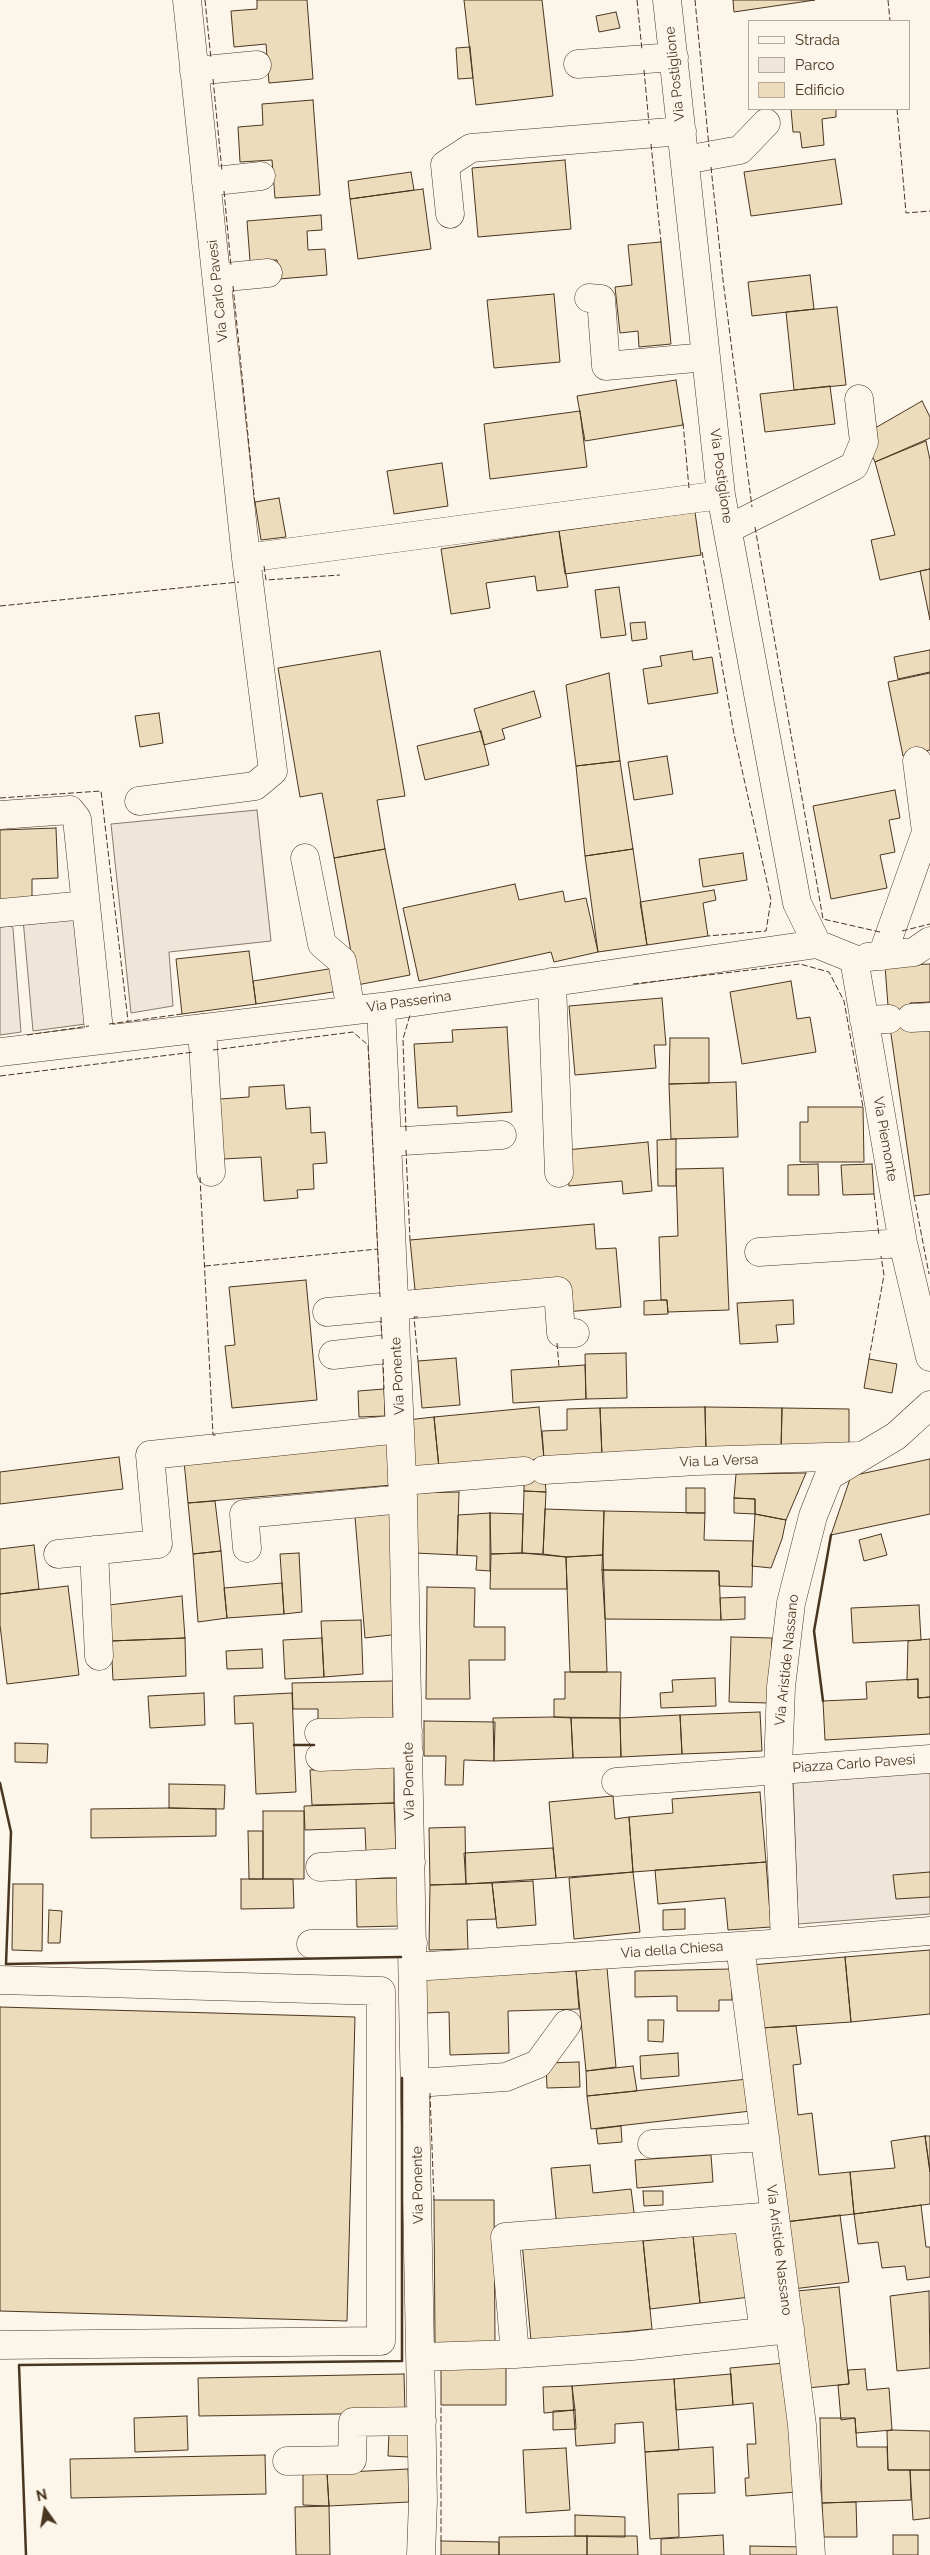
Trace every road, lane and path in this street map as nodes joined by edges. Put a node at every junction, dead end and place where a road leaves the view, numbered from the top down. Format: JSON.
{"nodes":[{"id":1,"x":187,"y":0,"type":"edge"},
{"id":2,"x":667,"y":0,"type":"edge"},
{"id":3,"x":674,"y":57,"type":"junction"},
{"id":4,"x":578,"y":64,"type":"dead end"},
{"id":5,"x":257,"y":65,"type":"dead end"},
{"id":6,"x":194,"y":72,"type":"junction"},
{"id":7,"x":766,"y":124,"type":"dead end"},
{"id":8,"x":682,"y":131,"type":"junction"},
{"id":9,"x":685,"y":160,"type":"junction"},
{"id":10,"x":261,"y":176,"type":"dead end"},
{"id":11,"x":206,"y":182,"type":"junction"},
{"id":12,"x":450,"y":214,"type":"dead end"},
{"id":13,"x":268,"y":273,"type":"dead end"},
{"id":14,"x":216,"y":278,"type":"junction"},
{"id":15,"x":589,"y":298,"type":"dead end"},
{"id":16,"x":706,"y":357,"type":"junction"},
{"id":17,"x":859,"y":399,"type":"dead end"},
{"id":18,"x":721,"y":495,"type":"junction"},
{"id":19,"x":728,"y":529,"type":"junction"},
{"id":20,"x":248,"y":570,"type":"junction"},
{"id":21,"x":917,"y":761,"type":"dead end"},
{"id":22,"x":139,"y":801,"type":"dead end"},
{"id":23,"x":0,"y":814,"type":"edge"},
{"id":24,"x":305,"y":858,"type":"dead end"},
{"id":25,"x":86,"y":905,"type":"junction"},
{"id":26,"x":0,"y":913,"type":"edge"},
{"id":27,"x":930,"y":942,"type":"edge"},
{"id":28,"x":817,"y":944,"type":"junction"},
{"id":29,"x":882,"y":956,"type":"junction"},
{"id":30,"x":854,"y":959,"type":"junction"},
{"id":31,"x":552,"y":982,"type":"junction"},
{"id":32,"x":381,"y":1006,"type":"junction"},
{"id":33,"x":351,"y":1010,"type":"junction"},
{"id":34,"x":898,"y":1018,"type":"edge"},
{"id":35,"x":202,"y":1028,"type":"junction"},
{"id":36,"x":100,"y":1040,"type":"junction"},
{"id":37,"x":0,"y":1052,"type":"edge"},
{"id":38,"x":502,"y":1135,"type":"dead end"},
{"id":39,"x":387,"y":1142,"type":"junction"},
{"id":40,"x":211,"y":1172,"type":"dead end"},
{"id":41,"x":559,"y":1173,"type":"dead end"},
{"id":42,"x":903,"y":1243,"type":"junction"},
{"id":43,"x":759,"y":1252,"type":"dead end"},
{"id":44,"x":922,"y":1289,"type":"edge"},
{"id":45,"x":395,"y":1305,"type":"junction"},
{"id":46,"x":326,"y":1312,"type":"dead end"},
{"id":47,"x":575,"y":1333,"type":"dead end"},
{"id":48,"x":396,"y":1348,"type":"junction"},
{"id":49,"x":333,"y":1355,"type":"dead end"},
{"id":50,"x":930,"y":1357,"type":"edge"},
{"id":51,"x":930,"y":1405,"type":"edge"},
{"id":52,"x":400,"y":1429,"type":"junction"},
{"id":53,"x":860,"y":1456,"type":"junction"},
{"id":54,"x":403,"y":1490,"type":"junction"},
{"id":55,"x":247,"y":1548,"type":"dead end"},
{"id":56,"x":94,"y":1550,"type":"junction"},
{"id":57,"x":58,"y":1554,"type":"dead end"},
{"id":58,"x":99,"y":1656,"type":"dead end"},
{"id":59,"x":409,"y":1742,"type":"junction"},
{"id":60,"x":319,"y":1745,"type":"dead end"},
{"id":61,"x":930,"y":1759,"type":"edge"},
{"id":62,"x":778,"y":1768,"type":"junction"},
{"id":63,"x":616,"y":1782,"type":"dead end"},
{"id":64,"x":411,"y":1862,"type":"junction"},
{"id":65,"x":320,"y":1867,"type":"dead end"},
{"id":66,"x":930,"y":1931,"type":"edge"},
{"id":67,"x":785,"y":1943,"type":"junction"},
{"id":68,"x":311,"y":1944,"type":"dead end"},
{"id":69,"x":740,"y":1946,"type":"junction"},
{"id":70,"x":413,"y":1955,"type":"junction"},
{"id":71,"x":0,"y":1980,"type":"edge"},
{"id":72,"x":567,"y":2024,"type":"dead end"},
{"id":73,"x":416,"y":2083,"type":"junction"},
{"id":74,"x":764,"y":2137,"type":"junction"},
{"id":75,"x":652,"y":2144,"type":"dead end"},
{"id":76,"x":775,"y":2216,"type":"junction"},
{"id":77,"x":748,"y":2218,"type":"junction"},
{"id":78,"x":777,"y":2331,"type":"junction"},
{"id":79,"x":0,"y":2345,"type":"edge"},
{"id":80,"x":515,"y":2354,"type":"junction"},
{"id":81,"x":421,"y":2357,"type":"junction"},
{"id":82,"x":422,"y":2421,"type":"junction"},
{"id":83,"x":288,"y":2461,"type":"dead end"},
{"id":84,"x":421,"y":2555,"type":"edge"},
{"id":85,"x":812,"y":2555,"type":"edge"}],
"edges":[{"from":1,"to":6,"type":"street","name":"Via Carlo Pavesi"},
{"from":2,"to":3,"type":"street","name":"Via Postiglione"},
{"from":3,"to":4,"type":"street"},
{"from":3,"to":8,"type":"street","name":"Via Postiglione"},
{"from":5,"to":6,"type":"street"},
{"from":6,"to":11,"type":"street","name":"Via Carlo Pavesi"},
{"from":7,"to":9,"type":"street"},
{"from":8,"to":9,"type":"street","name":"Via Postiglione"},
{"from":8,"to":12,"type":"street"},
{"from":9,"to":16,"type":"street","name":"Via Postiglione"},
{"from":10,"to":11,"type":"street"},
{"from":11,"to":14,"type":"street","name":"Via Carlo Pavesi"},
{"from":13,"to":14,"type":"street"},
{"from":14,"to":20,"type":"street","name":"Via Carlo Pavesi"},
{"from":15,"to":16,"type":"street"},
{"from":16,"to":18,"type":"street","name":"Via Postiglione"},
{"from":17,"to":19,"type":"street"},
{"from":18,"to":19,"type":"street","name":"Via Postiglione"},
{"from":18,"to":20,"type":"street"},
{"from":19,"to":28,"type":"street","name":"Via Postiglione"},
{"from":20,"to":22,"type":"street","name":"Via Carlo Pavesi"},
{"from":21,"to":29,"type":"street"},
{"from":23,"to":25,"type":"street"},
{"from":24,"to":33,"type":"street"},
{"from":25,"to":26,"type":"street"},
{"from":25,"to":36,"type":"street"},
{"from":27,"to":29,"type":"street"},
{"from":28,"to":30,"type":"street"},
{"from":28,"to":31,"type":"street","name":"Via Passerina"},
{"from":29,"to":30,"type":"street"},
{"from":30,"to":34,"type":"street","name":"Via Piemonte"},
{"from":31,"to":32,"type":"street","name":"Via Passerina"},
{"from":31,"to":41,"type":"street"},
{"from":32,"to":33,"type":"street","name":"Via Passerina"},
{"from":32,"to":39,"type":"street","name":"Via Ponente"},
{"from":33,"to":35,"type":"street","name":"Via Passerina"},
{"from":34,"to":42,"type":"street","name":"Via Piemonte"},
{"from":35,"to":36,"type":"street","name":"Via Passerina"},
{"from":35,"to":40,"type":"street"},
{"from":36,"to":37,"type":"street","name":"Via Passerina"},
{"from":38,"to":39,"type":"street"},
{"from":39,"to":45,"type":"street","name":"Via Ponente"},
{"from":42,"to":43,"type":"street"},
{"from":42,"to":44,"type":"street","name":"Via Piemonte"},
{"from":44,"to":50,"type":"street","name":"Via Piemonte"},
{"from":45,"to":46,"type":"street"},
{"from":45,"to":47,"type":"street"},
{"from":45,"to":48,"type":"street","name":"Via Ponente"},
{"from":48,"to":49,"type":"street"},
{"from":48,"to":52,"type":"street","name":"Via Ponente"},
{"from":51,"to":53,"type":"street","name":"Via Aristide Nassano"},
{"from":52,"to":54,"type":"street","name":"Via Ponente"},
{"from":52,"to":56,"type":"street"},
{"from":53,"to":54,"type":"street","name":"Via La Versa"},
{"from":53,"to":62,"type":"street","name":"Via Aristide Nassano"},
{"from":54,"to":55,"type":"street","name":"Via La Versa"},
{"from":54,"to":59,"type":"street","name":"Via Ponente"},
{"from":56,"to":57,"type":"street"},
{"from":56,"to":58,"type":"street"},
{"from":59,"to":60,"type":"street"},
{"from":59,"to":64,"type":"street","name":"Via Ponente"},
{"from":61,"to":62,"type":"street","name":"Piazza Carlo Pavesi"},
{"from":62,"to":63,"type":"street","name":"Piazza Carlo Pavesi"},
{"from":62,"to":67,"type":"street","name":"Via Aristide Nassano"},
{"from":64,"to":65,"type":"street"},
{"from":64,"to":70,"type":"street","name":"Via Ponente"},
{"from":66,"to":67,"type":"street","name":"Via della Chiesa"},
{"from":67,"to":69,"type":"street","name":"Via della Chiesa"},
{"from":68,"to":70,"type":"street","name":"Via della Chiesa"},
{"from":69,"to":70,"type":"street","name":"Via della Chiesa"},
{"from":69,"to":74,"type":"street","name":"Via Aristide Nassano"},
{"from":70,"to":73,"type":"street","name":"Via Ponente"},
{"from":71,"to":79,"type":"street"},
{"from":72,"to":73,"type":"street"},
{"from":73,"to":81,"type":"street","name":"Via Ponente"},
{"from":74,"to":75,"type":"street"},
{"from":74,"to":76,"type":"street","name":"Via Aristide Nassano"},
{"from":76,"to":77,"type":"street"},
{"from":76,"to":78,"type":"street","name":"Via Aristide Nassano"},
{"from":77,"to":78,"type":"street"},
{"from":77,"to":80,"type":"street"},
{"from":78,"to":80,"type":"street"},
{"from":78,"to":85,"type":"street","name":"Via Aristide Nassano"},
{"from":80,"to":81,"type":"street"},
{"from":81,"to":82,"type":"street","name":"Via Ponente"},
{"from":82,"to":83,"type":"street"},
{"from":82,"to":84,"type":"street","name":"Via Ponente"}]}
